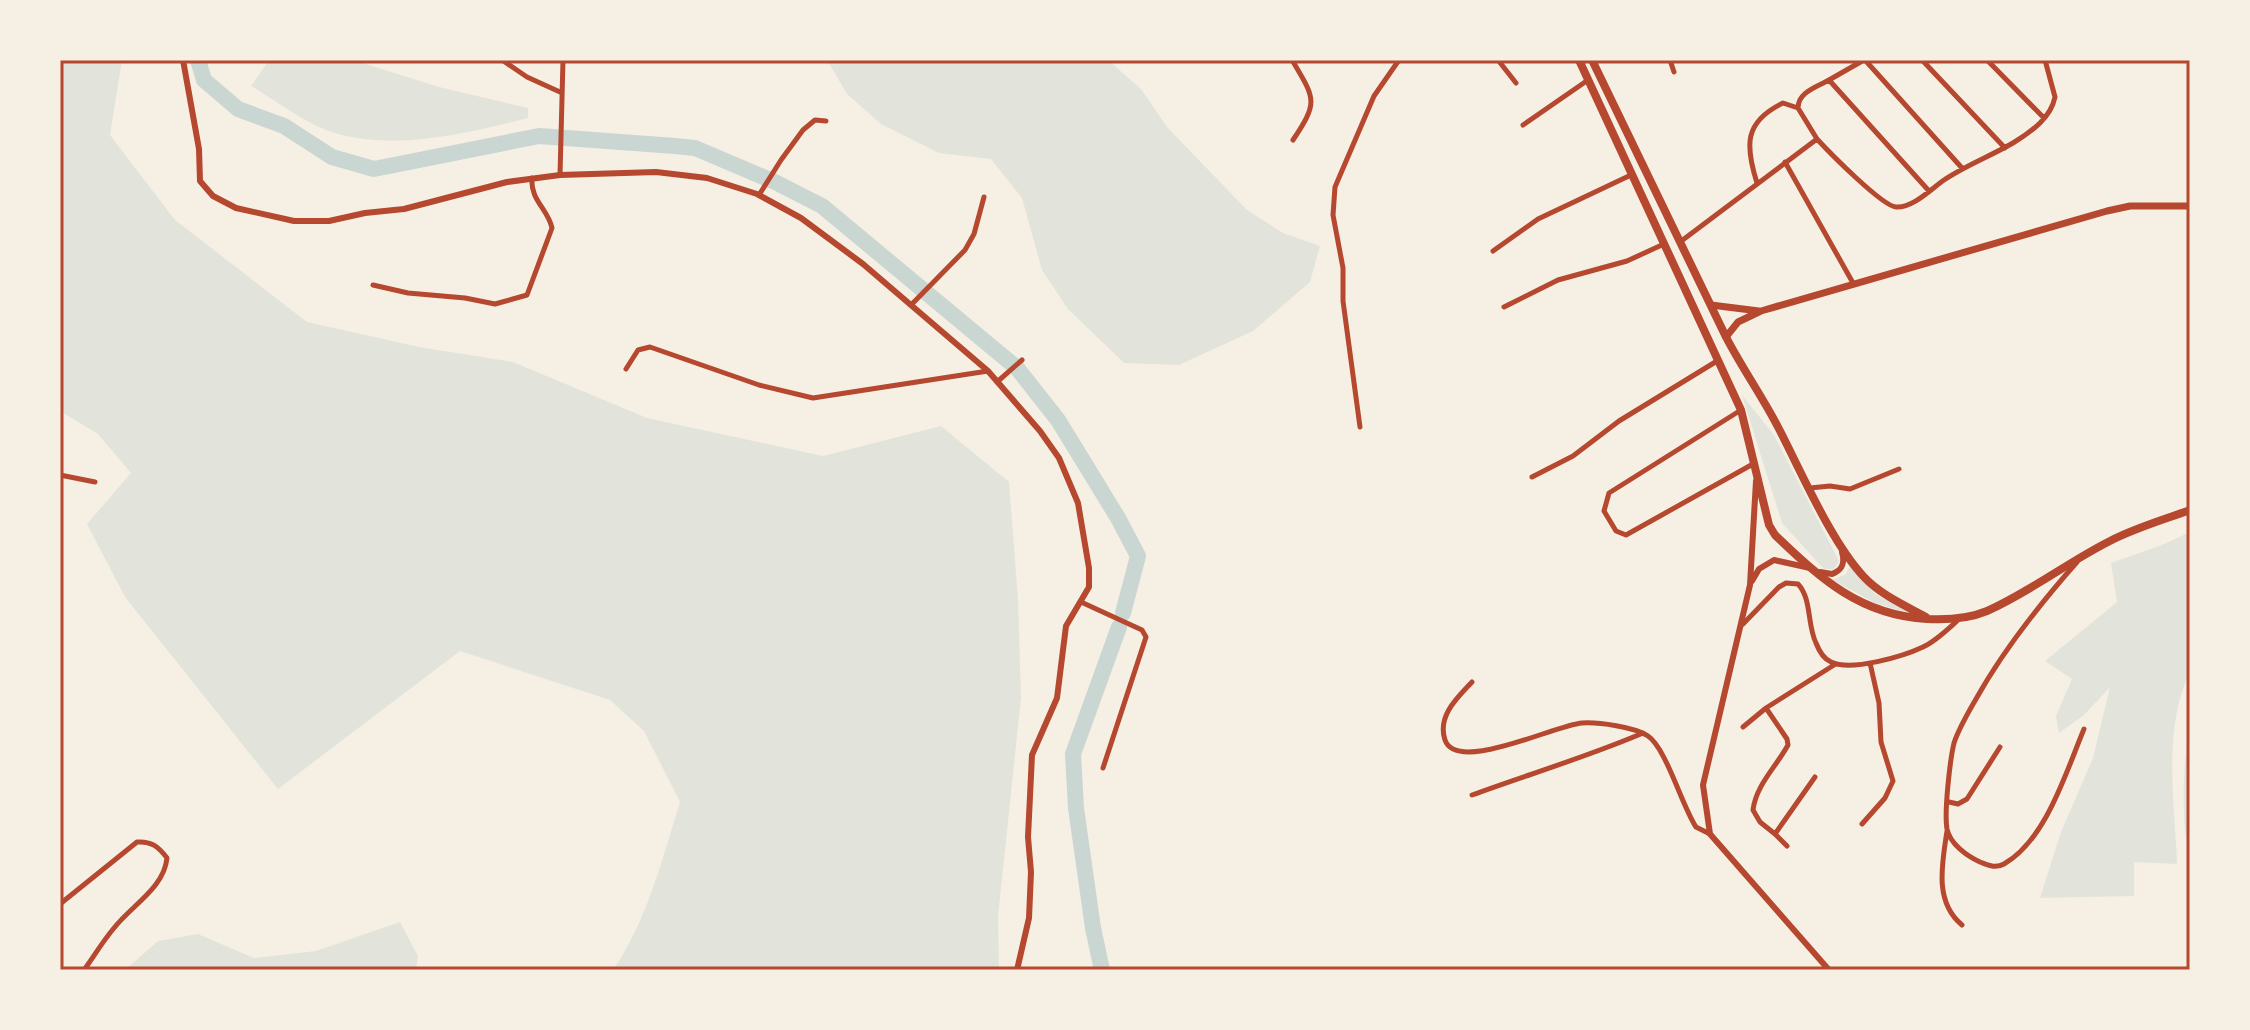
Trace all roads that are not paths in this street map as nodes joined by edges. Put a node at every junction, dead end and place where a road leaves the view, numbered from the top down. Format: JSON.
{"nodes":[{"id":1,"x":183,"y":60,"type":"edge"},
{"id":2,"x":502,"y":60,"type":"edge"},
{"id":3,"x":563,"y":60,"type":"edge"},
{"id":4,"x":1292,"y":60,"type":"edge"},
{"id":5,"x":1399,"y":60,"type":"edge"},
{"id":6,"x":1498,"y":60,"type":"edge"},
{"id":7,"x":1579,"y":60,"type":"edge"},
{"id":8,"x":1592,"y":60,"type":"edge"},
{"id":9,"x":1670,"y":60,"type":"edge"},
{"id":10,"x":1864,"y":60,"type":"edge"},
{"id":11,"x":1922,"y":60,"type":"edge"},
{"id":12,"x":1987,"y":60,"type":"edge"},
{"id":13,"x":2045,"y":60,"type":"edge"},
{"id":14,"x":1674,"y":72,"type":"dead end"},
{"id":15,"x":1589,"y":80,"type":"junction"},
{"id":16,"x":1829,"y":80,"type":"junction"},
{"id":17,"x":1516,"y":83,"type":"dead end"},
{"id":18,"x":561,"y":92,"type":"junction"},
{"id":19,"x":1798,"y":108,"type":"junction"},
{"id":20,"x":2044,"y":118,"type":"junction"},
{"id":21,"x":826,"y":121,"type":"dead end"},
{"id":22,"x":1523,"y":125,"type":"dead end"},
{"id":23,"x":1817,"y":139,"type":"junction"},
{"id":24,"x":1293,"y":140,"type":"dead end"},
{"id":25,"x":2005,"y":148,"type":"junction"},
{"id":26,"x":1785,"y":162,"type":"junction"},
{"id":27,"x":1962,"y":168,"type":"junction"},
{"id":28,"x":1632,"y":174,"type":"junction"},
{"id":29,"x":560,"y":175,"type":"junction"},
{"id":30,"x":532,"y":178,"type":"junction"},
{"id":31,"x":1757,"y":183,"type":"junction"},
{"id":32,"x":1929,"y":191,"type":"junction"},
{"id":33,"x":761,"y":192,"type":"junction"},
{"id":34,"x":984,"y":197,"type":"dead end"},
{"id":35,"x":2190,"y":206,"type":"edge"},
{"id":36,"x":1680,"y":242,"type":"junction"},
{"id":37,"x":1664,"y":244,"type":"junction"},
{"id":38,"x":1493,"y":251,"type":"dead end"},
{"id":39,"x":1853,"y":283,"type":"junction"},
{"id":40,"x":373,"y":285,"type":"dead end"},
{"id":41,"x":911,"y":305,"type":"junction"},
{"id":42,"x":1711,"y":305,"type":"junction"},
{"id":43,"x":1504,"y":307,"type":"dead end"},
{"id":44,"x":1761,"y":311,"type":"junction"},
{"id":45,"x":1726,"y":337,"type":"junction"},
{"id":46,"x":1022,"y":360,"type":"dead end"},
{"id":47,"x":1717,"y":361,"type":"junction"},
{"id":48,"x":626,"y":369,"type":"dead end"},
{"id":49,"x":988,"y":371,"type":"junction"},
{"id":50,"x":999,"y":381,"type":"junction"},
{"id":51,"x":1741,"y":410,"type":"junction"},
{"id":52,"x":1360,"y":427,"type":"dead end"},
{"id":53,"x":1754,"y":463,"type":"junction"},
{"id":54,"x":1899,"y":469,"type":"dead end"},
{"id":55,"x":1757,"y":474,"type":"junction"},
{"id":56,"x":60,"y":475,"type":"edge"},
{"id":57,"x":1532,"y":477,"type":"dead end"},
{"id":58,"x":95,"y":482,"type":"dead end"},
{"id":59,"x":1810,"y":488,"type":"junction"},
{"id":60,"x":2190,"y":510,"type":"edge"},
{"id":61,"x":1841,"y":546,"type":"junction"},
{"id":62,"x":2081,"y":557,"type":"junction"},
{"id":63,"x":1809,"y":568,"type":"junction"},
{"id":64,"x":1750,"y":585,"type":"junction"},
{"id":65,"x":1081,"y":602,"type":"junction"},
{"id":66,"x":1961,"y":618,"type":"junction"},
{"id":67,"x":1930,"y":619,"type":"junction"},
{"id":68,"x":1743,"y":624,"type":"junction"},
{"id":69,"x":1870,"y":663,"type":"junction"},
{"id":70,"x":1835,"y":664,"type":"junction"},
{"id":71,"x":1472,"y":682,"type":"dead end"},
{"id":72,"x":1766,"y":708,"type":"junction"},
{"id":73,"x":1743,"y":727,"type":"dead end"},
{"id":74,"x":2084,"y":729,"type":"dead end"},
{"id":75,"x":1643,"y":733,"type":"junction"},
{"id":76,"x":2000,"y":747,"type":"dead end"},
{"id":77,"x":1103,"y":768,"type":"dead end"},
{"id":78,"x":1815,"y":777,"type":"dead end"},
{"id":79,"x":1472,"y":795,"type":"dead end"},
{"id":80,"x":1949,"y":802,"type":"junction"},
{"id":81,"x":1862,"y":824,"type":"dead end"},
{"id":82,"x":1947,"y":830,"type":"junction"},
{"id":83,"x":1710,"y":834,"type":"junction"},
{"id":84,"x":1775,"y":834,"type":"junction"},
{"id":85,"x":1787,"y":846,"type":"dead end"},
{"id":86,"x":60,"y":904,"type":"edge"},
{"id":87,"x":1962,"y":925,"type":"dead end"},
{"id":88,"x":84,"y":970,"type":"edge"},
{"id":89,"x":1017,"y":970,"type":"edge"},
{"id":90,"x":1829,"y":970,"type":"edge"}],
"edges":[{"from":1,"to":30,"type":"street"},
{"from":2,"to":18,"type":"street"},
{"from":3,"to":18,"type":"street"},
{"from":4,"to":24,"type":"street"},
{"from":5,"to":52,"type":"street"},
{"from":6,"to":17,"type":"street"},
{"from":7,"to":15,"type":"highway"},
{"from":8,"to":36,"type":"highway"},
{"from":9,"to":14,"type":"street"},
{"from":10,"to":16,"type":"street"},
{"from":10,"to":27,"type":"street"},
{"from":11,"to":25,"type":"street"},
{"from":12,"to":20,"type":"street"},
{"from":13,"to":20,"type":"street"},
{"from":15,"to":22,"type":"street"},
{"from":15,"to":28,"type":"highway"},
{"from":16,"to":19,"type":"street"},
{"from":16,"to":32,"type":"street"},
{"from":18,"to":29,"type":"street"},
{"from":19,"to":23,"type":"street"},
{"from":19,"to":31,"type":"street"},
{"from":20,"to":25,"type":"street"},
{"from":21,"to":33,"type":"street"},
{"from":23,"to":26,"type":"street"},
{"from":23,"to":32,"type":"street"},
{"from":25,"to":27,"type":"street"},
{"from":26,"to":31,"type":"street"},
{"from":26,"to":39,"type":"street"},
{"from":27,"to":32,"type":"street"},
{"from":28,"to":37,"type":"highway"},
{"from":28,"to":38,"type":"street"},
{"from":29,"to":30,"type":"street"},
{"from":29,"to":33,"type":"street"},
{"from":30,"to":40,"type":"street"},
{"from":31,"to":36,"type":"street"},
{"from":33,"to":41,"type":"street"},
{"from":34,"to":41,"type":"street"},
{"from":35,"to":39,"type":"main road"},
{"from":36,"to":42,"type":"highway"},
{"from":37,"to":43,"type":"street"},
{"from":37,"to":47,"type":"highway"},
{"from":39,"to":44,"type":"main road"},
{"from":41,"to":49,"type":"street"},
{"from":42,"to":44,"type":"main road"},
{"from":42,"to":45,"type":"highway"},
{"from":44,"to":45,"type":"main road"},
{"from":45,"to":59,"type":"highway"},
{"from":46,"to":50,"type":"street"},
{"from":47,"to":51,"type":"highway"},
{"from":47,"to":57,"type":"street"},
{"from":48,"to":49,"type":"street"},
{"from":49,"to":50,"type":"street"},
{"from":50,"to":65,"type":"street"},
{"from":51,"to":53,"type":"highway"},
{"from":51,"to":53,"type":"street"},
{"from":53,"to":55,"type":"highway"},
{"from":54,"to":59,"type":"street"},
{"from":55,"to":63,"type":"highway"},
{"from":55,"to":64,"type":"street"},
{"from":56,"to":58,"type":"street"},
{"from":59,"to":61,"type":"highway"},
{"from":60,"to":62,"type":"highway"},
{"from":61,"to":63,"type":"street"},
{"from":61,"to":67,"type":"highway"},
{"from":62,"to":66,"type":"highway"},
{"from":62,"to":80,"type":"street"},
{"from":63,"to":64,"type":"street"},
{"from":63,"to":67,"type":"highway"},
{"from":64,"to":68,"type":"street"},
{"from":65,"to":77,"type":"street"},
{"from":65,"to":89,"type":"street"},
{"from":66,"to":67,"type":"highway"},
{"from":66,"to":69,"type":"street"},
{"from":68,"to":70,"type":"street"},
{"from":68,"to":83,"type":"street"},
{"from":69,"to":70,"type":"street"},
{"from":69,"to":81,"type":"street"},
{"from":70,"to":72,"type":"street"},
{"from":71,"to":75,"type":"street"},
{"from":72,"to":73,"type":"street"},
{"from":72,"to":84,"type":"street"},
{"from":74,"to":82,"type":"street"},
{"from":75,"to":79,"type":"street"},
{"from":75,"to":83,"type":"street"},
{"from":76,"to":80,"type":"street"},
{"from":78,"to":84,"type":"street"},
{"from":80,"to":82,"type":"street"},
{"from":82,"to":87,"type":"street"},
{"from":83,"to":90,"type":"street"},
{"from":84,"to":85,"type":"street"},
{"from":86,"to":88,"type":"street"}]}
